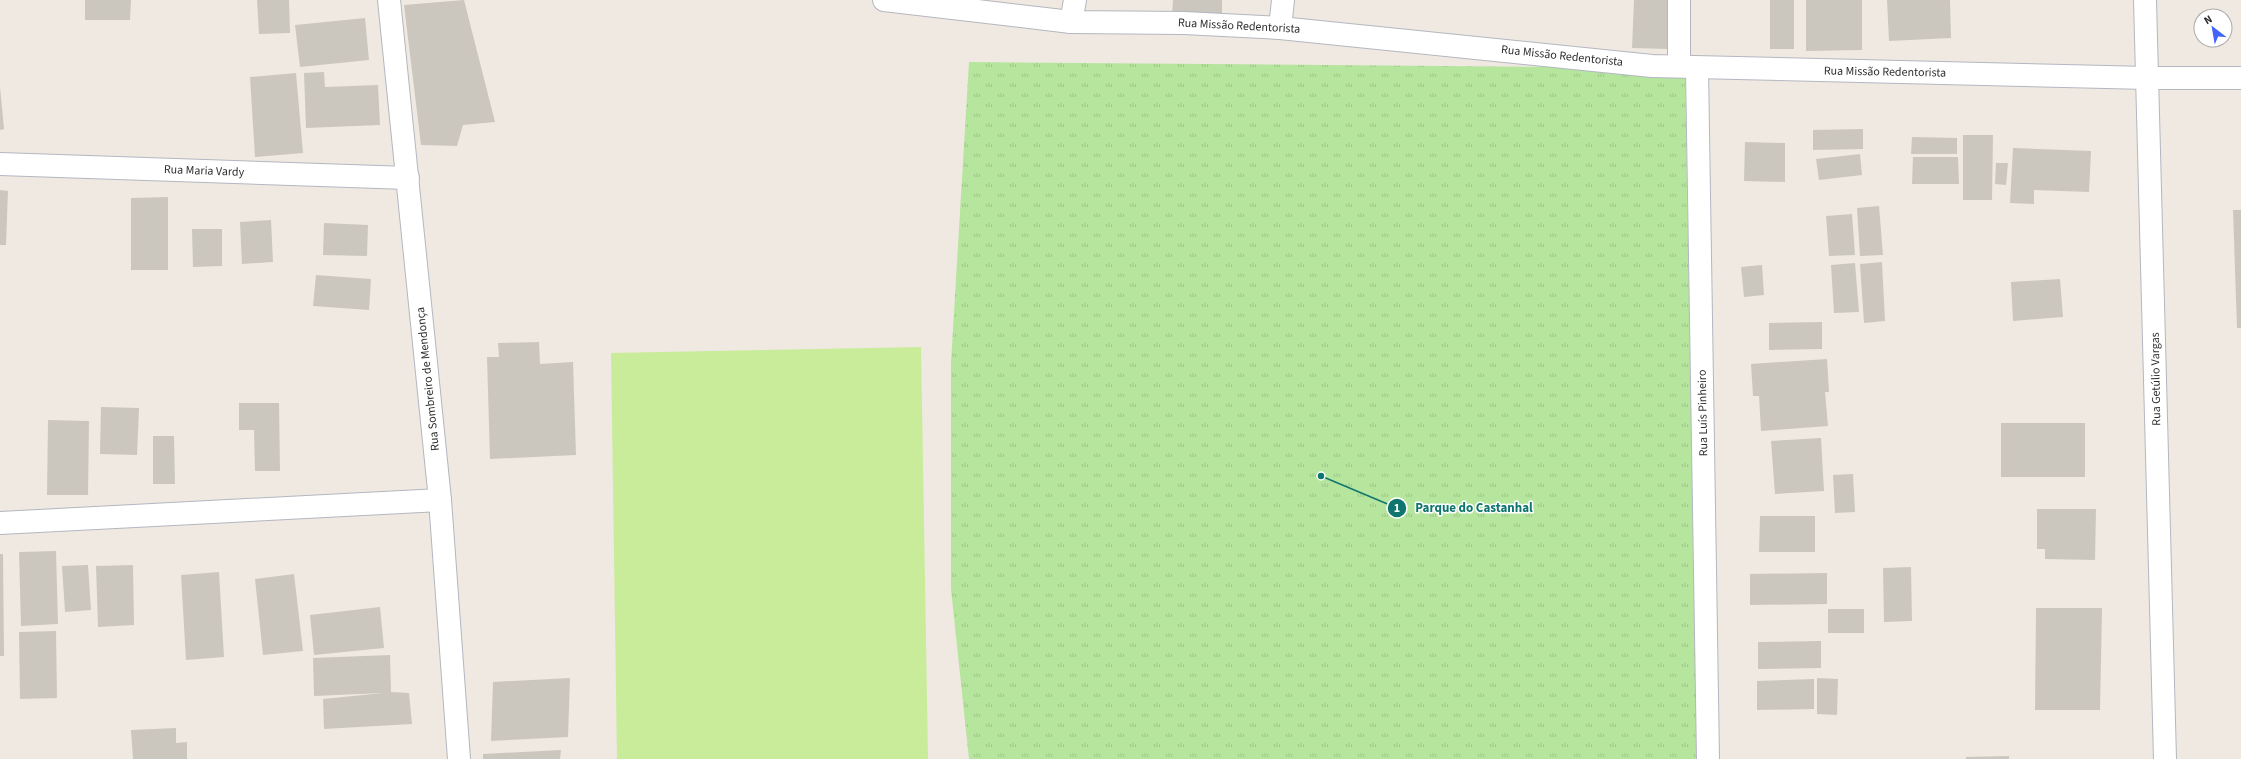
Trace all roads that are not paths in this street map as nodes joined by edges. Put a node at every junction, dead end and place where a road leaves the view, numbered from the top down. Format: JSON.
{"nodes":[{"id":1,"x":389,"y":0,"type":"edge"},
{"id":2,"x":884,"y":0,"type":"edge"},
{"id":3,"x":1075,"y":0,"type":"edge"},
{"id":4,"x":1283,"y":0,"type":"edge"},
{"id":5,"x":1680,"y":0,"type":"edge"},
{"id":6,"x":2145,"y":0,"type":"edge"},
{"id":7,"x":1071,"y":22,"type":"junction"},
{"id":8,"x":1280,"y":28,"type":"junction"},
{"id":9,"x":1688,"y":67,"type":"junction"},
{"id":10,"x":2148,"y":78,"type":"junction"},
{"id":11,"x":2241,"y":78,"type":"edge"},
{"id":12,"x":0,"y":164,"type":"edge"},
{"id":13,"x":408,"y":178,"type":"junction"},
{"id":14,"x":440,"y":500,"type":"junction"},
{"id":15,"x":0,"y":523,"type":"edge"},
{"id":16,"x":459,"y":759,"type":"edge"},
{"id":17,"x":1708,"y":759,"type":"edge"},
{"id":18,"x":2165,"y":759,"type":"edge"}],
"edges":[{"from":1,"to":13,"type":"street","name":"Rua Sombreiro de Mendonça"},
{"from":2,"to":7,"type":"street","name":"Rua Missão Redentorista"},
{"from":3,"to":7,"type":"street"},
{"from":4,"to":8,"type":"street"},
{"from":5,"to":9,"type":"street","name":"Rua Luís Pinheiro"},
{"from":6,"to":10,"type":"street","name":"Rua Getúlio Vargas"},
{"from":7,"to":8,"type":"street","name":"Rua Missão Redentorista"},
{"from":8,"to":9,"type":"street","name":"Rua Missão Redentorista"},
{"from":9,"to":10,"type":"street","name":"Rua Missão Redentorista"},
{"from":9,"to":17,"type":"street","name":"Rua Luís Pinheiro"},
{"from":10,"to":11,"type":"street","name":"Rua Missão Redentorista"},
{"from":10,"to":18,"type":"street","name":"Rua Getúlio Vargas"},
{"from":12,"to":13,"type":"street","name":"Rua Maria Vardy"},
{"from":13,"to":14,"type":"street","name":"Rua Sombreiro de Mendonça"},
{"from":14,"to":15,"type":"street"},
{"from":14,"to":16,"type":"street","name":"Rua Sombreiro de Mendonça"}]}
